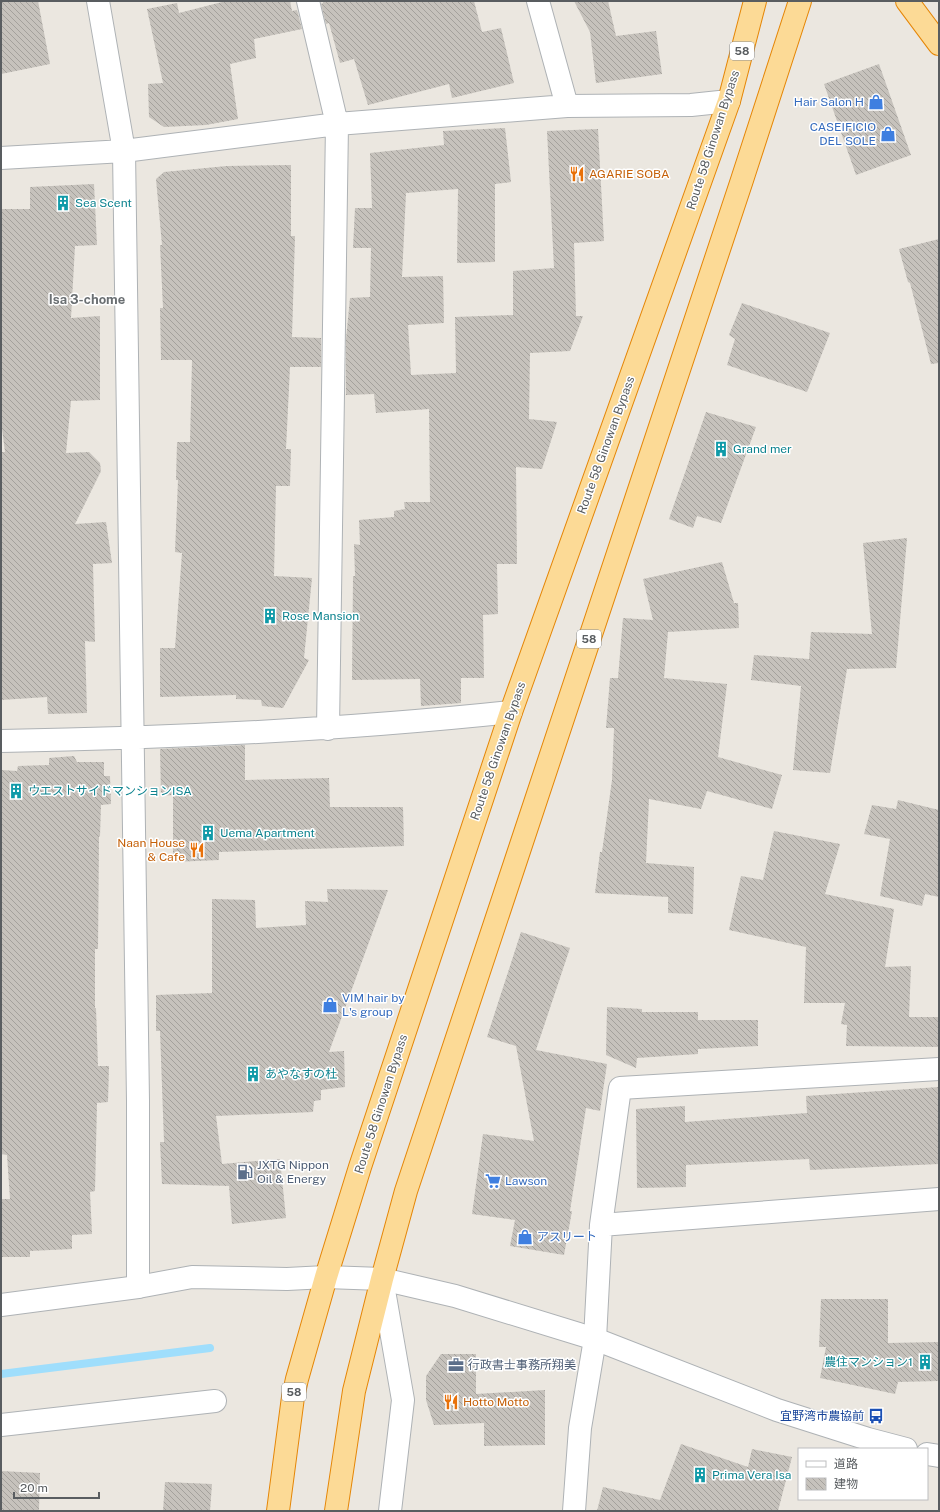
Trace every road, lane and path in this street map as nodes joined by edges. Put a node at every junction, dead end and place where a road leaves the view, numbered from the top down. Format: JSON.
{"nodes":[{"id":1,"x":98,"y":1,"type":"edge"},
{"id":2,"x":308,"y":1,"type":"edge"},
{"id":3,"x":538,"y":1,"type":"edge"},
{"id":4,"x":755,"y":1,"type":"edge"},
{"id":5,"x":800,"y":1,"type":"edge"},
{"id":6,"x":814,"y":1,"type":"edge"},
{"id":7,"x":907,"y":1,"type":"edge"},
{"id":8,"x":939,"y":44,"type":"edge"},
{"id":9,"x":774,"y":80,"type":"junction"},
{"id":10,"x":729,"y":101,"type":"junction"},
{"id":11,"x":567,"y":106,"type":"junction"},
{"id":12,"x":337,"y":124,"type":"junction"},
{"id":13,"x":124,"y":151,"type":"junction"},
{"id":14,"x":1,"y":158,"type":"edge"},
{"id":15,"x":511,"y":712,"type":"junction"},
{"id":16,"x":328,"y":729,"type":"junction"},
{"id":17,"x":133,"y":738,"type":"junction"},
{"id":18,"x":1,"y":741,"type":"edge"},
{"id":19,"x":939,"y":1070,"type":"edge"},
{"id":20,"x":939,"y":1199,"type":"edge"},
{"id":21,"x":601,"y":1225,"type":"junction"},
{"id":22,"x":326,"y":1277,"type":"junction"},
{"id":23,"x":382,"y":1279,"type":"junction"},
{"id":24,"x":138,"y":1287,"type":"junction"},
{"id":25,"x":1,"y":1305,"type":"edge"},
{"id":26,"x":595,"y":1339,"type":"junction"},
{"id":27,"x":215,"y":1401,"type":"dead end"},
{"id":28,"x":1,"y":1425,"type":"edge"},
{"id":29,"x":902,"y":1448,"type":"edge"},
{"id":30,"x":928,"y":1454,"type":"edge"},
{"id":31,"x":939,"y":1456,"type":"edge"},
{"id":32,"x":278,"y":1511,"type":"edge"},
{"id":33,"x":336,"y":1511,"type":"edge"},
{"id":34,"x":390,"y":1511,"type":"edge"},
{"id":35,"x":574,"y":1511,"type":"edge"}],
"edges":[{"from":1,"to":13,"type":"street"},
{"from":2,"to":12,"type":"street"},
{"from":3,"to":11,"type":"street"},
{"from":4,"to":10,"type":"highway","name":"Route 58 Ginowan Bypass","number":"58"},
{"from":5,"to":9,"type":"highway","number":"58"},
{"from":6,"to":9,"type":"highway","number":"58"},
{"from":7,"to":8,"type":"highway"},
{"from":9,"to":23,"type":"highway","number":"58"},
{"from":10,"to":11,"type":"street"},
{"from":10,"to":15,"type":"highway","name":"Route 58 Ginowan Bypass","number":"58"},
{"from":11,"to":12,"type":"street"},
{"from":12,"to":13,"type":"street"},
{"from":12,"to":16,"type":"street"},
{"from":13,"to":14,"type":"street"},
{"from":13,"to":17,"type":"street"},
{"from":15,"to":16,"type":"street"},
{"from":15,"to":22,"type":"highway","name":"Route 58 Ginowan Bypass","number":"58"},
{"from":16,"to":17,"type":"street"},
{"from":17,"to":18,"type":"street"},
{"from":17,"to":24,"type":"street"},
{"from":19,"to":21,"type":"street"},
{"from":20,"to":21,"type":"street"},
{"from":21,"to":26,"type":"street"},
{"from":22,"to":23,"type":"street"},
{"from":22,"to":24,"type":"street"},
{"from":22,"to":32,"type":"highway","name":"Route 58 Ginowan Bypass","number":"58"},
{"from":23,"to":26,"type":"street"},
{"from":23,"to":33,"type":"highway","number":"58"},
{"from":23,"to":34,"type":"street"},
{"from":24,"to":25,"type":"street"},
{"from":26,"to":29,"type":"street"},
{"from":26,"to":35,"type":"street"},
{"from":27,"to":28,"type":"street"},
{"from":30,"to":31,"type":"street"}]}
